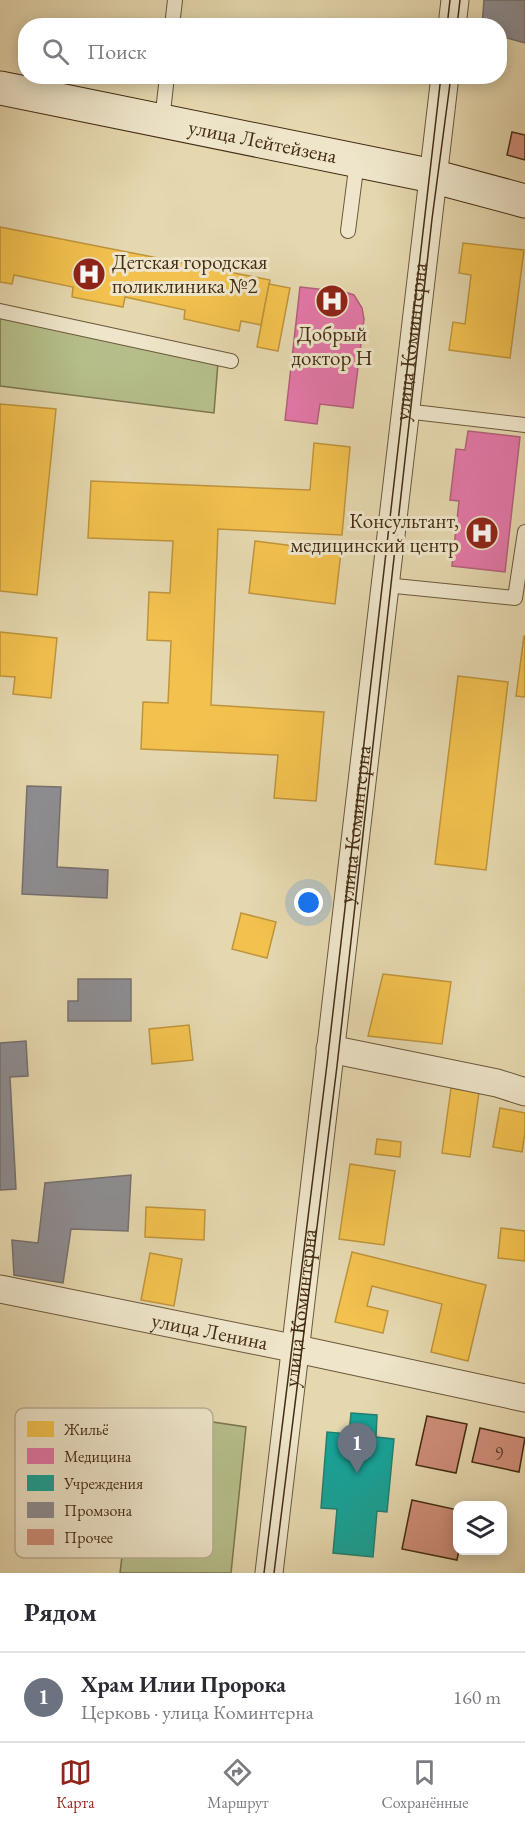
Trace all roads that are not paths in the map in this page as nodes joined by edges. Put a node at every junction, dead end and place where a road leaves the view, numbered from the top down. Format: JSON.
{"nodes":[{"id":1,"x":175,"y":0,"type":"edge"},
{"id":2,"x":455,"y":0,"type":"edge"},
{"id":3,"x":173,"y":18,"type":"edge"},
{"id":4,"x":453,"y":18,"type":"edge"},
{"id":5,"x":165,"y":84,"type":"edge"},
{"id":6,"x":444,"y":84,"type":"edge"},
{"id":7,"x":0,"y":88,"type":"edge"},
{"id":8,"x":162,"y":121,"type":"junction"},
{"id":9,"x":357,"y":161,"type":"junction"},
{"id":10,"x":432,"y":176,"type":"junction"},
{"id":11,"x":525,"y":201,"type":"edge"},
{"id":12,"x":348,"y":231,"type":"dead end"},
{"id":13,"x":0,"y":311,"type":"edge"},
{"id":14,"x":231,"y":361,"type":"dead end"},
{"id":15,"x":405,"y":411,"type":"junction"},
{"id":16,"x":525,"y":425,"type":"edge"},
{"id":17,"x":525,"y":532,"type":"edge"},
{"id":18,"x":385,"y":585,"type":"junction"},
{"id":19,"x":330,"y":1049,"type":"junction"},
{"id":20,"x":525,"y":1092,"type":"edge"},
{"id":21,"x":0,"y":1289,"type":"edge"},
{"id":22,"x":297,"y":1349,"type":"junction"},
{"id":23,"x":525,"y":1398,"type":"edge"},
{"id":24,"x":269,"y":1573,"type":"edge"}],
"edges":[{"from":1,"to":3,"type":"lane"},
{"from":2,"to":4,"type":"street"},
{"from":5,"to":8,"type":"lane"},
{"from":6,"to":10,"type":"street","name":"улица Коминтерна"},
{"from":7,"to":8,"type":"street","name":"улица Лейтейзена"},
{"from":8,"to":9,"type":"street","name":"улица Лейтейзена"},
{"from":9,"to":10,"type":"street","name":"улица Лейтейзена"},
{"from":9,"to":12,"type":"lane"},
{"from":10,"to":11,"type":"street","name":"улица Лейтейзена"},
{"from":10,"to":15,"type":"street","name":"улица Коминтерна"},
{"from":13,"to":14,"type":"lane"},
{"from":15,"to":16,"type":"lane"},
{"from":15,"to":18,"type":"street","name":"улица Коминтерна"},
{"from":17,"to":18,"type":"lane"},
{"from":18,"to":19,"type":"street","name":"улица Коминтерна"},
{"from":19,"to":20,"type":"street"},
{"from":19,"to":22,"type":"street","name":"улица Коминтерна"},
{"from":21,"to":22,"type":"street","name":"улица Ленина"},
{"from":22,"to":23,"type":"street","name":"улица Ленина"},
{"from":22,"to":24,"type":"street","name":"улица Коминтерна"}]}
